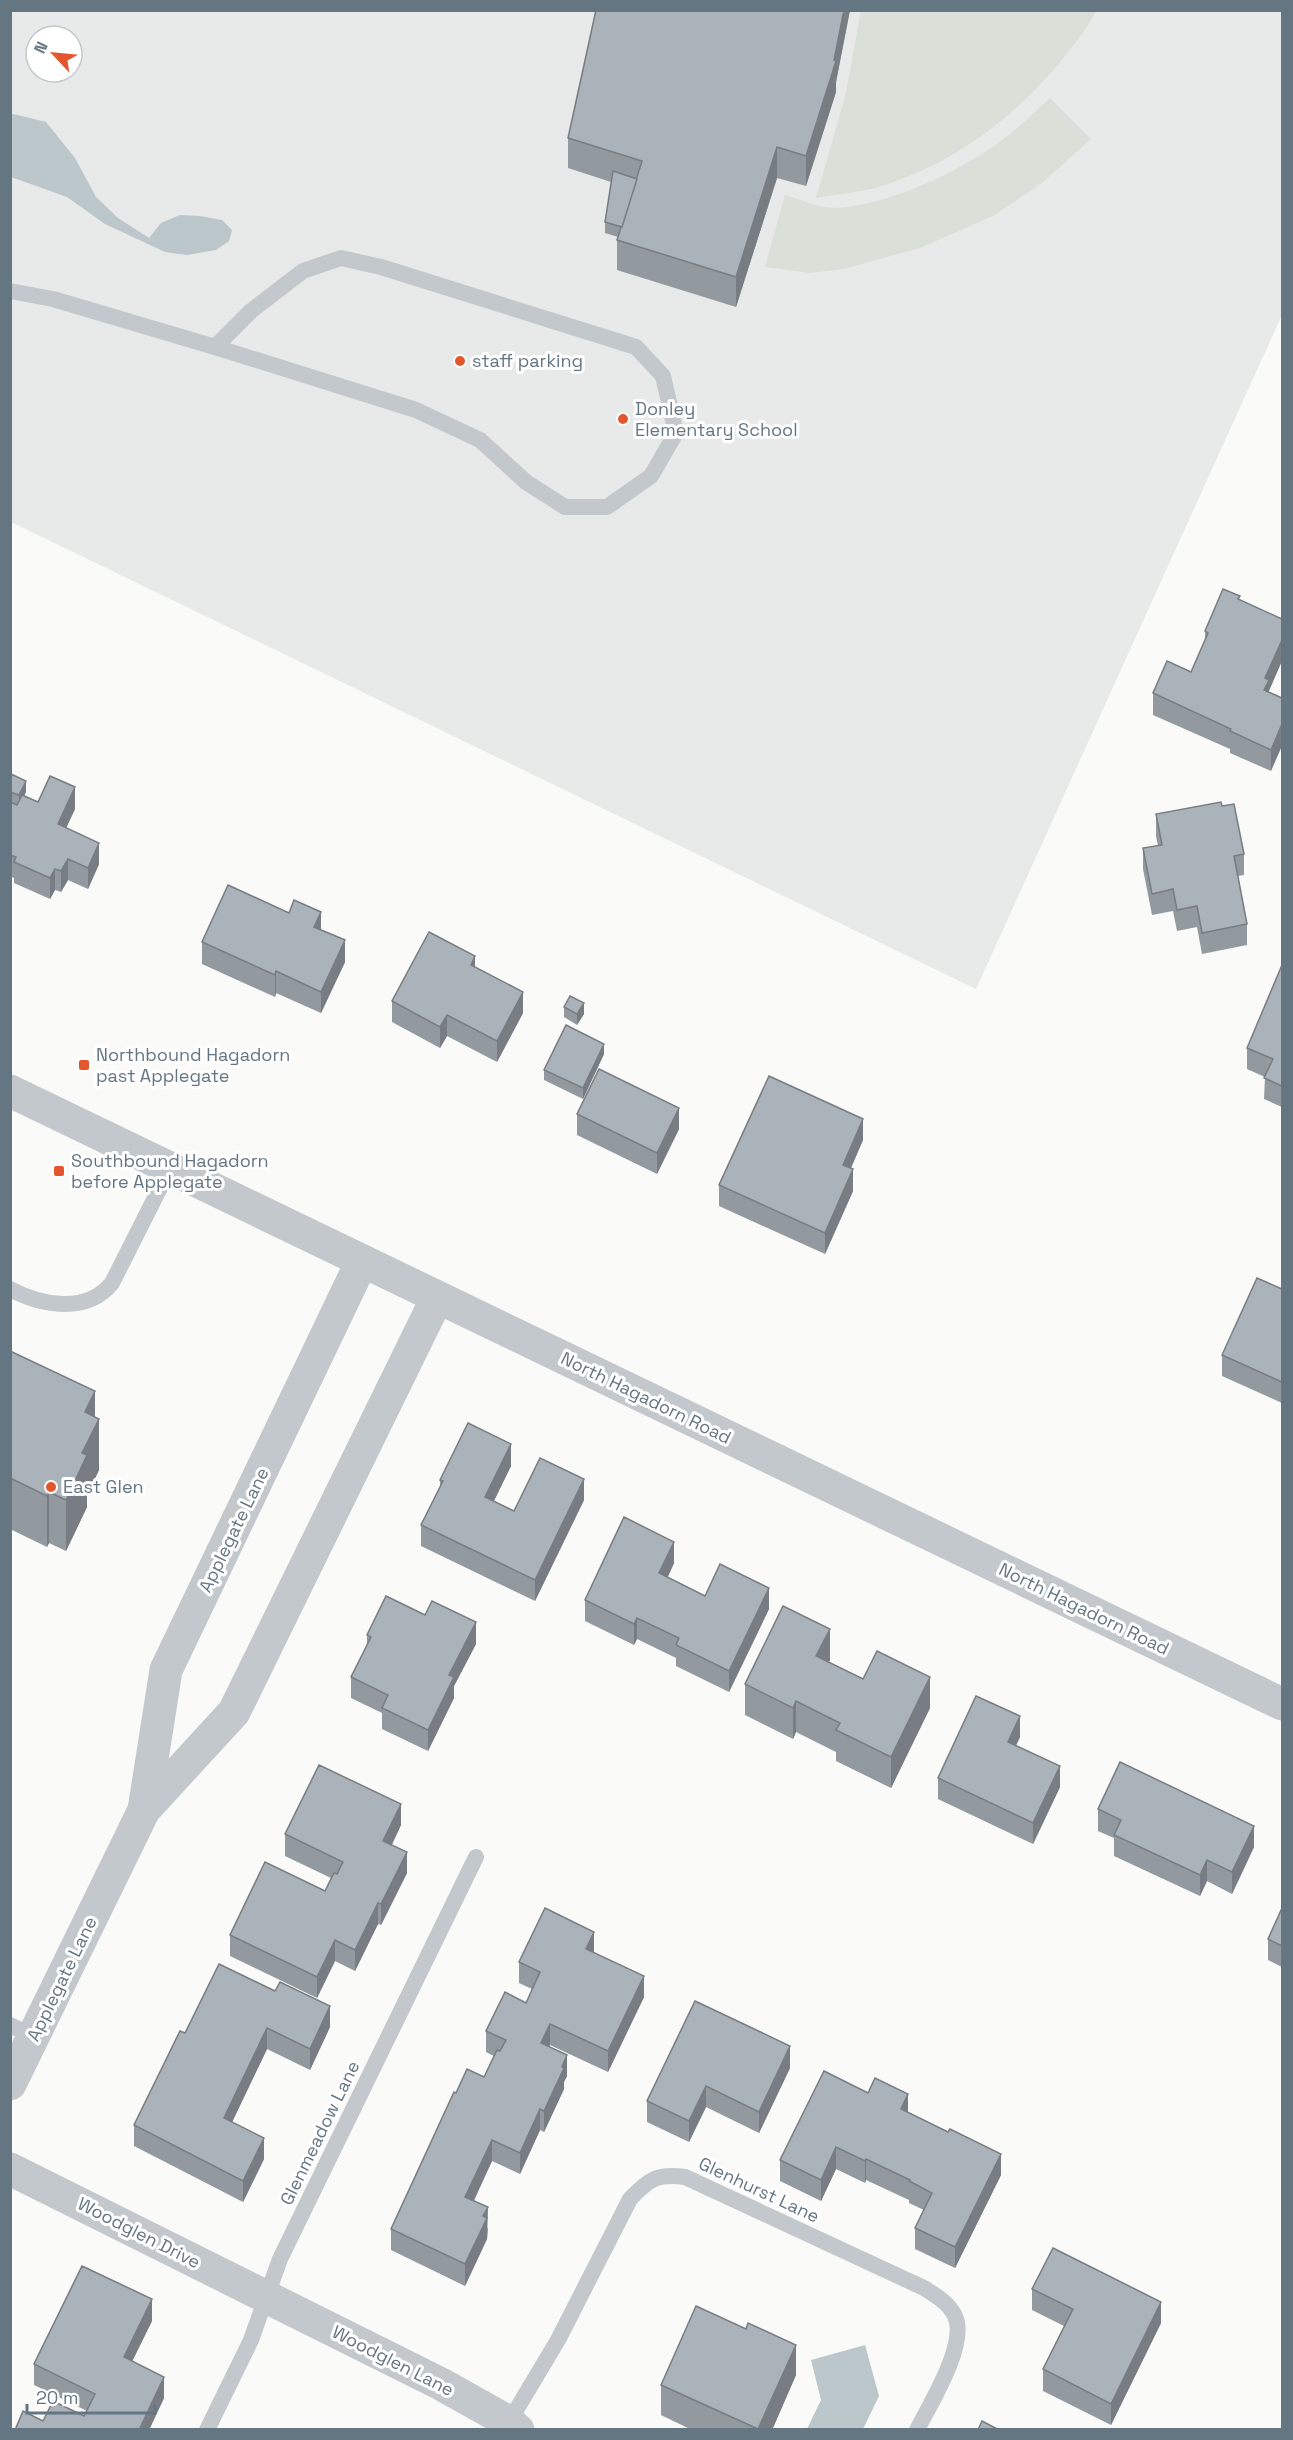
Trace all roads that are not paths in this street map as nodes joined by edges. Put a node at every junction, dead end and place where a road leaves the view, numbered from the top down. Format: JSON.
{"nodes":[{"id":1,"x":10,"y":291,"type":"edge"},
{"id":2,"x":215,"y":347,"type":"junction"},
{"id":3,"x":10,"y":1091,"type":"edge"},
{"id":4,"x":170,"y":1168,"type":"junction"},
{"id":5,"x":362,"y":1261,"type":"junction"},
{"id":6,"x":10,"y":1289,"type":"edge"},
{"id":7,"x":437,"y":1298,"type":"junction"},
{"id":8,"x":1282,"y":1704,"type":"edge"},
{"id":9,"x":144,"y":1810,"type":"junction"},
{"id":10,"x":476,"y":1857,"type":"dead end"},
{"id":11,"x":22,"y":2031,"type":"edge"},
{"id":12,"x":10,"y":2084,"type":"edge"},
{"id":13,"x":10,"y":2169,"type":"edge"},
{"id":14,"x":266,"y":2297,"type":"junction"},
{"id":15,"x":513,"y":2426,"type":"edge"},
{"id":16,"x":207,"y":2430,"type":"edge"},
{"id":17,"x":917,"y":2430,"type":"edge"}],
"edges":[{"from":1,"to":2,"type":"lane"},
{"from":2,"to":2,"type":"lane"},
{"from":3,"to":4,"type":"street","name":"North Hagadorn Road"},
{"from":4,"to":5,"type":"street","name":"North Hagadorn Road"},
{"from":4,"to":6,"type":"lane"},
{"from":5,"to":7,"type":"street","name":"North Hagadorn Road"},
{"from":5,"to":9,"type":"street","name":"Applegate Lane"},
{"from":7,"to":8,"type":"street","name":"North Hagadorn Road"},
{"from":7,"to":9,"type":"street","name":"Applegate Lane"},
{"from":9,"to":11,"type":"street","name":"Applegate Lane"},
{"from":10,"to":14,"type":"lane","name":"Glenmeadow Lane"},
{"from":11,"to":12,"type":"street","name":"Applegate Lane"},
{"from":13,"to":14,"type":"street","name":"Woodglen Drive"},
{"from":14,"to":15,"type":"street","name":"Woodglen Lane"},
{"from":14,"to":16,"type":"lane","name":"Glenmeadow Lane"},
{"from":15,"to":17,"type":"lane","name":"Glenhurst Lane"}]}
